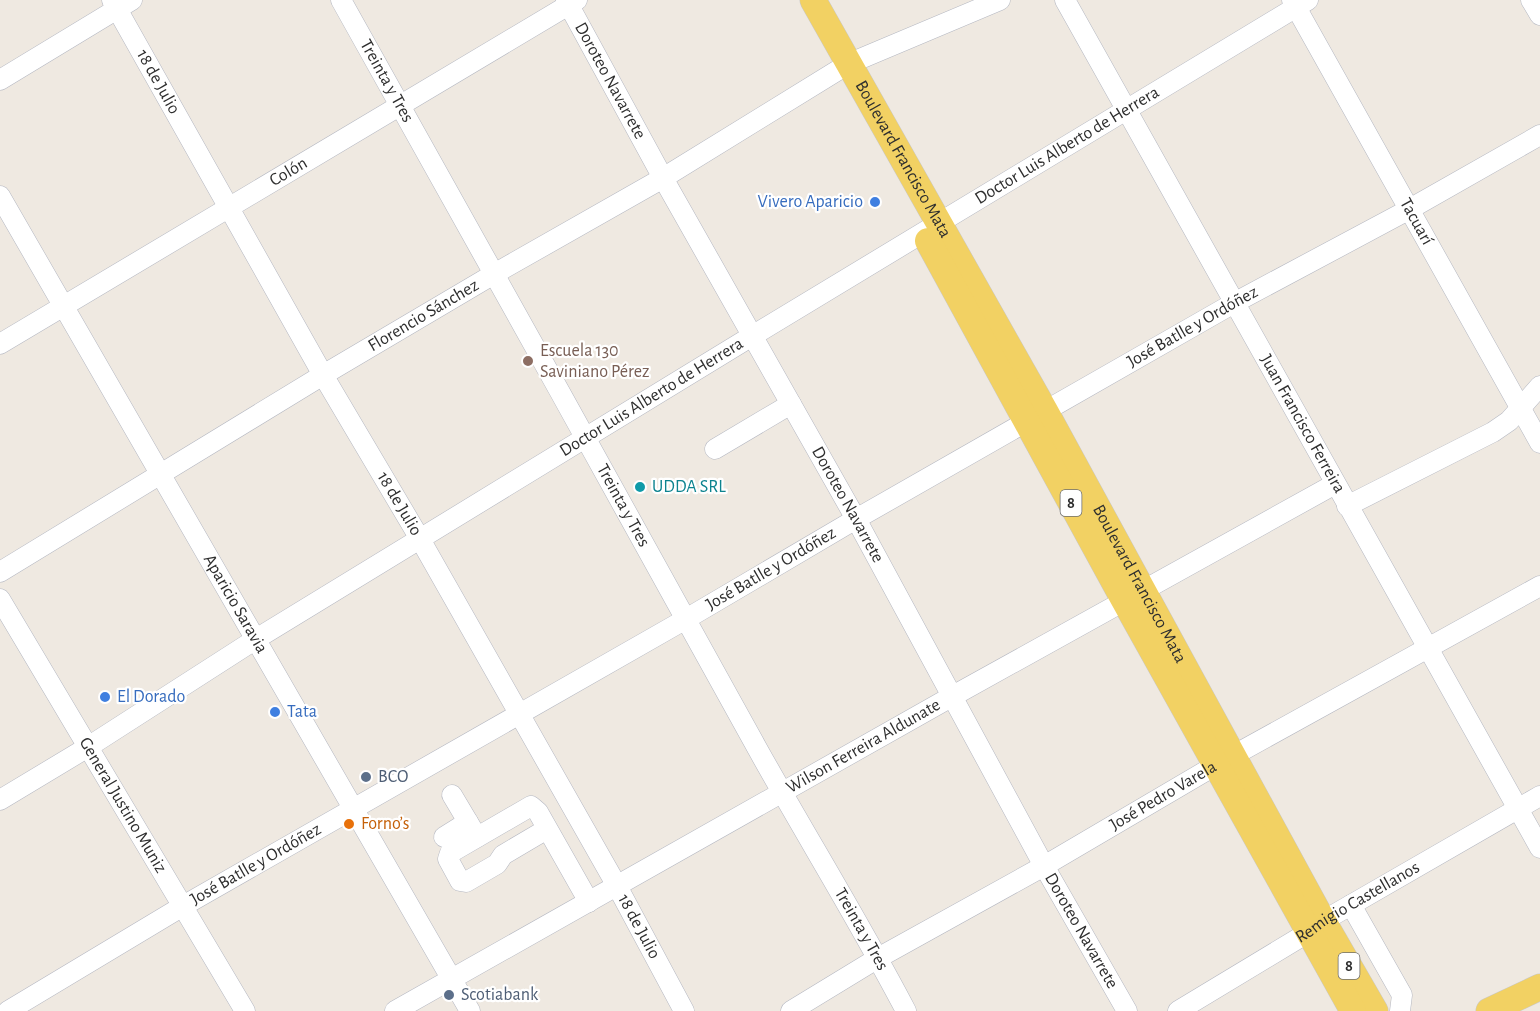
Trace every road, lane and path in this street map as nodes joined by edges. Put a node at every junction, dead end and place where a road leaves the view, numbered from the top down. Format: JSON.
{"nodes":[{"id":1,"x":341,"y":0,"type":"edge"},
{"id":2,"x":793,"y":0,"type":"edge"},
{"id":3,"x":813,"y":0,"type":"edge"},
{"id":4,"x":1000,"y":0,"type":"edge"},
{"id":5,"x":1065,"y":0,"type":"edge"},
{"id":6,"x":1531,"y":0,"type":"edge"},
{"id":7,"x":570,"y":2,"type":"edge"},
{"id":8,"x":1299,"y":2,"type":"edge"},
{"id":9,"x":120,"y":3,"type":"edge"},
{"id":10,"x":1540,"y":15,"type":"edge"},
{"id":11,"x":841,"y":68,"type":"junction"},
{"id":12,"x":0,"y":80,"type":"edge"},
{"id":13,"x":400,"y":104,"type":"junction"},
{"id":14,"x":1126,"y":110,"type":"junction"},
{"id":15,"x":1540,"y":135,"type":"edge"},
{"id":16,"x":663,"y":178,"type":"junction"},
{"id":17,"x":0,"y":196,"type":"edge"},
{"id":18,"x":229,"y":206,"type":"junction"},
{"id":19,"x":1408,"y":210,"type":"junction"},
{"id":20,"x":931,"y":229,"type":"junction"},
{"id":21,"x":494,"y":274,"type":"junction"},
{"id":22,"x":1234,"y":303,"type":"junction"},
{"id":23,"x":64,"y":306,"type":"junction"},
{"id":24,"x":752,"y":336,"type":"junction"},
{"id":25,"x":0,"y":344,"type":"edge"},
{"id":26,"x":323,"y":375,"type":"junction"},
{"id":27,"x":1540,"y":386,"type":"edge"},
{"id":28,"x":791,"y":404,"type":"junction"},
{"id":29,"x":1520,"y":409,"type":"junction"},
{"id":30,"x":1036,"y":417,"type":"junction"},
{"id":31,"x":586,"y":437,"type":"junction"},
{"id":32,"x":1540,"y":443,"type":"edge"},
{"id":33,"x":715,"y":449,"type":"dead end"},
{"id":34,"x":161,"y":475,"type":"junction"},
{"id":35,"x":1335,"y":484,"type":"junction"},
{"id":36,"x":1347,"y":506,"type":"junction"},
{"id":37,"x":856,"y":519,"type":"junction"},
{"id":38,"x":420,"y":539,"type":"junction"},
{"id":39,"x":0,"y":572,"type":"edge"},
{"id":40,"x":1540,"y":586,"type":"edge"},
{"id":41,"x":1133,"y":595,"type":"junction"},
{"id":42,"x":0,"y":599,"type":"edge"},
{"id":43,"x":686,"y":619,"type":"junction"},
{"id":44,"x":256,"y":639,"type":"junction"},
{"id":45,"x":1428,"y":648,"type":"junction"},
{"id":46,"x":951,"y":697,"type":"junction"},
{"id":47,"x":518,"y":713,"type":"junction"},
{"id":48,"x":88,"y":747,"type":"junction"},
{"id":49,"x":1225,"y":760,"type":"junction"},
{"id":50,"x":782,"y":793,"type":"junction"},
{"id":51,"x":452,"y":795,"type":"dead end"},
{"id":52,"x":1540,"y":796,"type":"edge"},
{"id":53,"x":0,"y":800,"type":"edge"},
{"id":54,"x":568,"y":800,"type":"junction"},
{"id":55,"x":353,"y":809,"type":"junction"},
{"id":56,"x":1518,"y":809,"type":"junction"},
{"id":57,"x":542,"y":821,"type":"junction"},
{"id":58,"x":472,"y":830,"type":"junction"},
{"id":59,"x":444,"y":837,"type":"dead end"},
{"id":60,"x":1540,"y":848,"type":"edge"},
{"id":61,"x":1044,"y":866,"type":"junction"},
{"id":62,"x":617,"y":886,"type":"junction"},
{"id":63,"x":589,"y":902,"type":"junction"},
{"id":64,"x":1351,"y":905,"type":"junction"},
{"id":65,"x":183,"y":906,"type":"junction"},
{"id":66,"x":1316,"y":926,"type":"junction"},
{"id":67,"x":878,"y":958,"type":"junction"},
{"id":68,"x":452,"y":979,"type":"junction"},
{"id":69,"x":1540,"y":987,"type":"edge"},
{"id":70,"x":1540,"y":999,"type":"edge"},
{"id":71,"x":8,"y":1011,"type":"edge"},
{"id":72,"x":244,"y":1011,"type":"edge"},
{"id":73,"x":395,"y":1011,"type":"edge"},
{"id":74,"x":470,"y":1011,"type":"edge"},
{"id":75,"x":684,"y":1011,"type":"edge"},
{"id":76,"x":791,"y":1011,"type":"edge"},
{"id":77,"x":906,"y":1011,"type":"edge"},
{"id":78,"x":1127,"y":1011,"type":"edge"},
{"id":79,"x":1178,"y":1011,"type":"edge"},
{"id":80,"x":1353,"y":1011,"type":"edge"},
{"id":81,"x":1376,"y":1011,"type":"edge"},
{"id":82,"x":1400,"y":1011,"type":"edge"},
{"id":83,"x":1489,"y":1011,"type":"edge"},
{"id":84,"x":1515,"y":1011,"type":"edge"}],
"edges":[{"from":1,"to":13,"type":"street","name":"Treinta y Tres"},
{"from":2,"to":11,"type":"main road","name":"Boulevard Francisco Mata","number":"8"},
{"from":3,"to":11,"type":"main road","name":"Boulevard Francisco Mata","number":"8"},
{"from":4,"to":11,"type":"street","name":"Florencio Sánchez"},
{"from":5,"to":14,"type":"street","name":"Juan Francisco Ferreira"},
{"from":6,"to":10,"type":"street"},
{"from":7,"to":13,"type":"street","name":"Colón"},
{"from":7,"to":16,"type":"street","name":"Doroteo Navarrete"},
{"from":8,"to":14,"type":"street","name":"Doctor Luis Alberto de Herrera"},
{"from":8,"to":19,"type":"street","name":"Tacuarí"},
{"from":9,"to":12,"type":"street"},
{"from":9,"to":18,"type":"street","name":"18 de Julio"},
{"from":11,"to":16,"type":"street","name":"Florencio Sánchez"},
{"from":11,"to":20,"type":"main road","name":"Boulevard Francisco Mata","number":"8"},
{"from":13,"to":18,"type":"street","name":"Colón"},
{"from":13,"to":21,"type":"street","name":"Treinta y Tres"},
{"from":14,"to":20,"type":"street","name":"Doctor Luis Alberto de Herrera"},
{"from":14,"to":22,"type":"street","name":"Juan Francisco Ferreira"},
{"from":15,"to":19,"type":"street","name":"José Batlle y Ordóñez"},
{"from":16,"to":21,"type":"street","name":"Florencio Sánchez"},
{"from":16,"to":24,"type":"street","name":"Doroteo Navarrete"},
{"from":17,"to":23,"type":"street","name":"Aparicio Saravia"},
{"from":18,"to":23,"type":"street","name":"Colón"},
{"from":18,"to":26,"type":"street","name":"18 de Julio"},
{"from":19,"to":22,"type":"street","name":"José Batlle y Ordóñez"},
{"from":19,"to":29,"type":"street","name":"Tacuarí"},
{"from":20,"to":24,"type":"street","name":"Doctor Luis Alberto de Herrera"},
{"from":20,"to":30,"type":"main road","name":"Boulevard Francisco Mata","number":"8"},
{"from":21,"to":26,"type":"street","name":"Florencio Sánchez"},
{"from":21,"to":31,"type":"street","name":"Treinta y Tres"},
{"from":22,"to":30,"type":"street","name":"José Batlle y Ordóñez"},
{"from":22,"to":35,"type":"street","name":"Juan Francisco Ferreira"},
{"from":23,"to":25,"type":"street","name":"Colón"},
{"from":23,"to":34,"type":"street","name":"Aparicio Saravia"},
{"from":24,"to":28,"type":"street","name":"Doroteo Navarrete"},
{"from":24,"to":31,"type":"street","name":"Doctor Luis Alberto de Herrera"},
{"from":26,"to":34,"type":"street","name":"Florencio Sánchez"},
{"from":26,"to":38,"type":"street","name":"18 de Julio"},
{"from":27,"to":29,"type":"street"},
{"from":28,"to":33,"type":"street"},
{"from":28,"to":37,"type":"street","name":"Doroteo Navarrete"},
{"from":29,"to":32,"type":"street","name":"Tacuarí"},
{"from":29,"to":36,"type":"street"},
{"from":30,"to":37,"type":"street","name":"José Batlle y Ordóñez"},
{"from":30,"to":41,"type":"main road","name":"Boulevard Francisco Mata","number":"8"},
{"from":31,"to":38,"type":"street","name":"Doctor Luis Alberto de Herrera"},
{"from":31,"to":43,"type":"street","name":"Treinta y Tres"},
{"from":34,"to":39,"type":"street","name":"Florencio Sánchez"},
{"from":34,"to":44,"type":"street","name":"Aparicio Saravia"},
{"from":35,"to":36,"type":"street","name":"Juan Francisco Ferreira"},
{"from":35,"to":41,"type":"street","name":"Wilson Ferreira Aldunate"},
{"from":36,"to":45,"type":"street","name":"Juan Francisco Ferreira"},
{"from":37,"to":43,"type":"street","name":"José Batlle y Ordóñez"},
{"from":37,"to":46,"type":"street","name":"Doroteo Navarrete"},
{"from":38,"to":44,"type":"street","name":"Doctor Luis Alberto de Herrera"},
{"from":38,"to":47,"type":"street","name":"18 de Julio"},
{"from":40,"to":45,"type":"street","name":"José Pedro Varela"},
{"from":41,"to":46,"type":"street","name":"Wilson Ferreira Aldunate"},
{"from":41,"to":49,"type":"main road","name":"Boulevard Francisco Mata","number":"8"},
{"from":42,"to":48,"type":"street","name":"General Justino Muniz"},
{"from":43,"to":47,"type":"street","name":"José Batlle y Ordóñez"},
{"from":43,"to":50,"type":"street","name":"Treinta y Tres"},
{"from":44,"to":48,"type":"street","name":"Doctor Luis Alberto de Herrera"},
{"from":44,"to":55,"type":"street","name":"Aparicio Saravia"},
{"from":45,"to":49,"type":"street","name":"José Pedro Varela"},
{"from":45,"to":56,"type":"street","name":"Juan Francisco Ferreira"},
{"from":46,"to":50,"type":"street","name":"Wilson Ferreira Aldunate"},
{"from":46,"to":61,"type":"street","name":"Doroteo Navarrete"},
{"from":47,"to":54,"type":"street","name":"18 de Julio"},
{"from":47,"to":55,"type":"street","name":"José Batlle y Ordóñez"},
{"from":48,"to":53,"type":"street","name":"Doctor Luis Alberto de Herrera"},
{"from":48,"to":65,"type":"street","name":"General Justino Muniz"},
{"from":49,"to":61,"type":"street","name":"José Pedro Varela"},
{"from":49,"to":66,"type":"main road","name":"Boulevard Francisco Mata","number":"8"},
{"from":50,"to":62,"type":"street","name":"Wilson Ferreira Aldunate"},
{"from":50,"to":67,"type":"street","name":"Treinta y Tres"},
{"from":51,"to":58,"type":"street"},
{"from":52,"to":56,"type":"street","name":"Remigio Castellanos"},
{"from":54,"to":57,"type":"street"},
{"from":54,"to":62,"type":"street","name":"18 de Julio"},
{"from":55,"to":65,"type":"street","name":"José Batlle y Ordóñez"},
{"from":55,"to":68,"type":"street","name":"Aparicio Saravia"},
{"from":56,"to":60,"type":"street","name":"Juan Francisco Ferreira"},
{"from":56,"to":64,"type":"street","name":"Remigio Castellanos"},
{"from":57,"to":58,"type":"street"},
{"from":57,"to":58,"type":"street"},
{"from":57,"to":63,"type":"street"},
{"from":58,"to":59,"type":"street"},
{"from":61,"to":67,"type":"street","name":"José Pedro Varela"},
{"from":61,"to":78,"type":"street","name":"Doroteo Navarrete"},
{"from":62,"to":63,"type":"street","name":"Wilson Ferreira Aldunate"},
{"from":62,"to":75,"type":"street","name":"18 de Julio"},
{"from":63,"to":68,"type":"street","name":"Wilson Ferreira Aldunate"},
{"from":64,"to":66,"type":"street","name":"Remigio Castellanos"},
{"from":64,"to":82,"type":"street"},
{"from":65,"to":71,"type":"street","name":"José Batlle y Ordóñez"},
{"from":65,"to":72,"type":"street","name":"General Justino Muniz"},
{"from":66,"to":79,"type":"street","name":"Remigio Castellanos"},
{"from":66,"to":80,"type":"main road","name":"Boulevard Francisco Mata","number":"8"},
{"from":66,"to":81,"type":"main road","name":"Boulevard Francisco Mata","number":"8"},
{"from":67,"to":76,"type":"street","name":"José Pedro Varela"},
{"from":67,"to":77,"type":"street","name":"Treinta y Tres"},
{"from":68,"to":73,"type":"street","name":"Wilson Ferreira Aldunate"},
{"from":68,"to":74,"type":"street","name":"Aparicio Saravia"},
{"from":69,"to":83,"type":"main road"},
{"from":70,"to":84,"type":"main road"}]}
